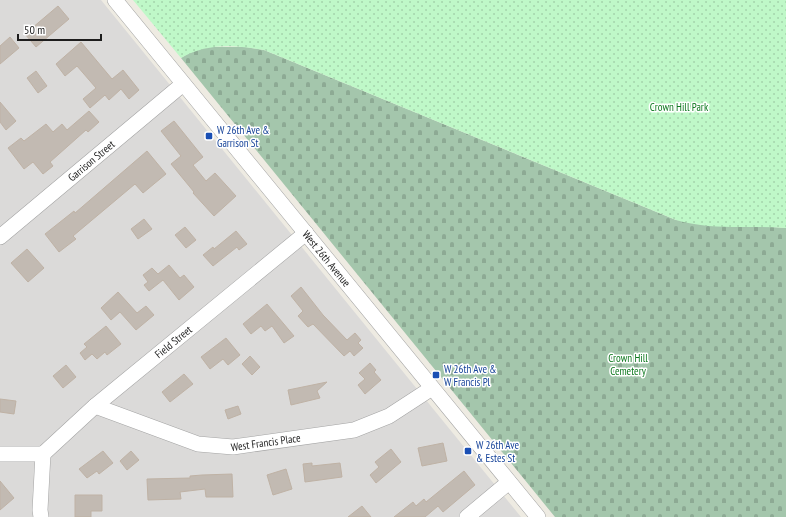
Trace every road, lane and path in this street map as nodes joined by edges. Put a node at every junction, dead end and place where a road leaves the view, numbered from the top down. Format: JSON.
{"nodes":[{"id":1,"x":115,"y":0,"type":"edge"},
{"id":2,"x":183,"y":84,"type":"junction"},
{"id":3,"x":306,"y":233,"type":"junction"},
{"id":4,"x":0,"y":237,"type":"edge"},
{"id":5,"x":432,"y":388,"type":"junction"},
{"id":6,"x":96,"y":406,"type":"junction"},
{"id":7,"x":0,"y":454,"type":"edge"},
{"id":8,"x":43,"y":454,"type":"junction"},
{"id":9,"x":509,"y":482,"type":"junction"},
{"id":10,"x":41,"y":517,"type":"edge"},
{"id":11,"x":467,"y":517,"type":"edge"},
{"id":12,"x":538,"y":517,"type":"edge"}],
"edges":[{"from":1,"to":2,"type":"street","name":"West 26th Avenue"},
{"from":2,"to":3,"type":"street","name":"West 26th Avenue"},
{"from":2,"to":4,"type":"street","name":"Garrison Street"},
{"from":3,"to":5,"type":"street","name":"West 26th Avenue"},
{"from":3,"to":6,"type":"street","name":"Field Street"},
{"from":5,"to":6,"type":"street","name":"West Francis Place"},
{"from":5,"to":9,"type":"street","name":"West 26th Avenue"},
{"from":6,"to":8,"type":"street","name":"Field Street"},
{"from":7,"to":8,"type":"street"},
{"from":8,"to":10,"type":"street"},
{"from":9,"to":11,"type":"street"},
{"from":9,"to":12,"type":"street","name":"West 26th Avenue"}]}
